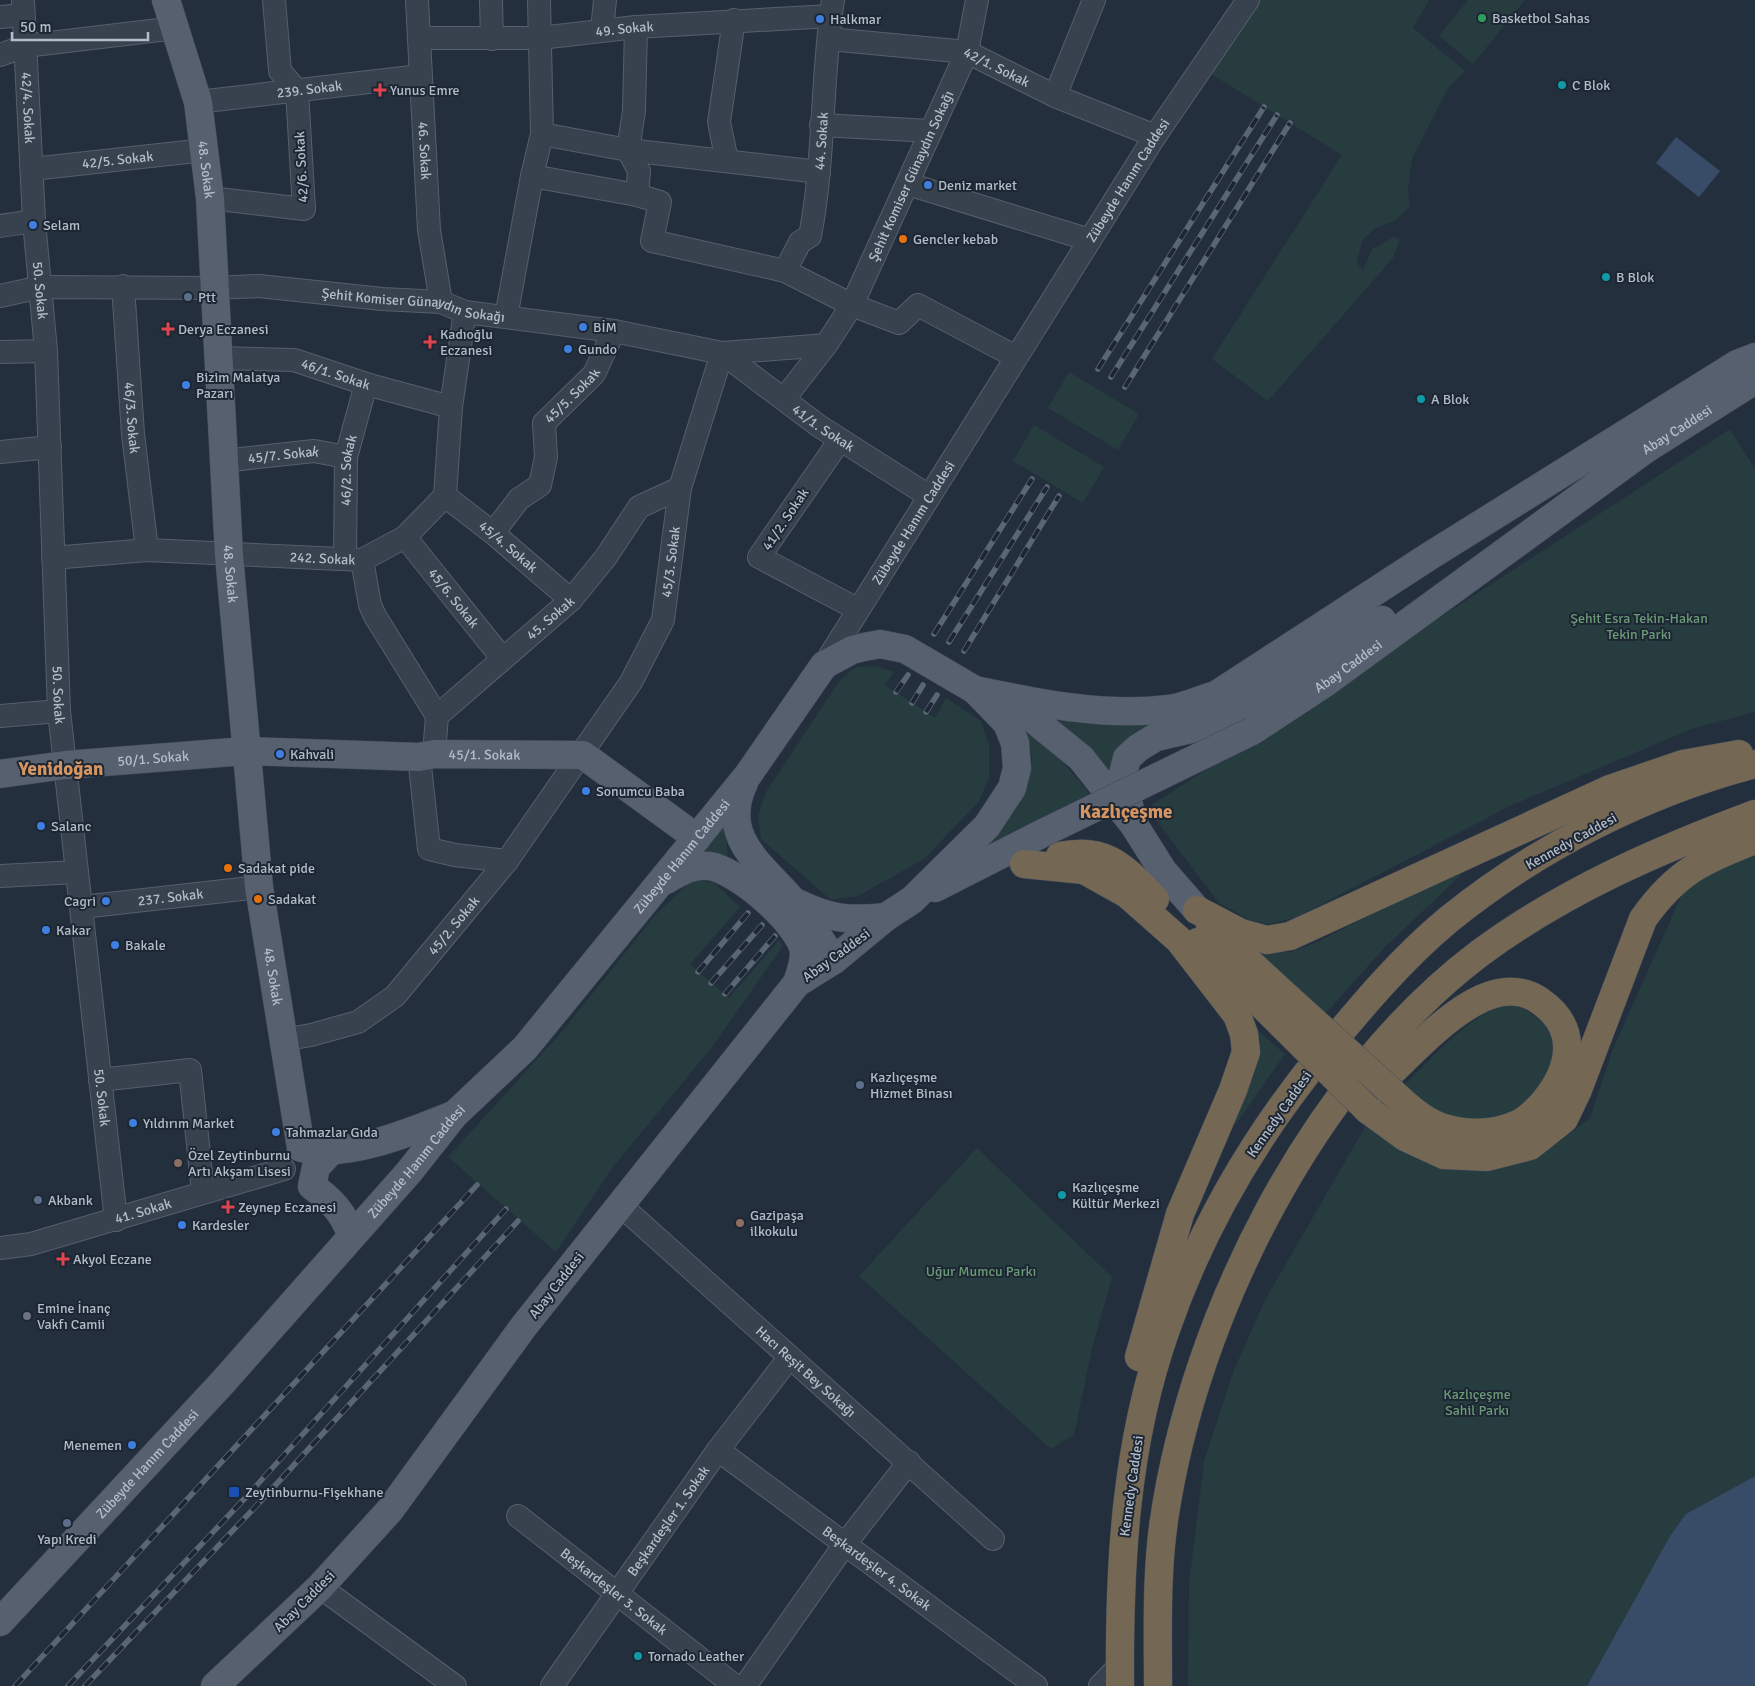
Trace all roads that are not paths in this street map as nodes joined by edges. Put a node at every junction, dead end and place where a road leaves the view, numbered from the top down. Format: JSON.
{"nodes":[{"id":1,"x":166,"y":0,"type":"edge"},
{"id":2,"x":274,"y":0,"type":"edge"},
{"id":3,"x":416,"y":0,"type":"edge"},
{"id":4,"x":492,"y":0,"type":"edge"},
{"id":5,"x":539,"y":0,"type":"edge"},
{"id":6,"x":605,"y":0,"type":"edge"},
{"id":7,"x":977,"y":0,"type":"edge"},
{"id":8,"x":1094,"y":0,"type":"edge"},
{"id":9,"x":1248,"y":0,"type":"edge"},
{"id":10,"x":23,"y":7,"type":"edge"},
{"id":11,"x":832,"y":8,"type":"edge"},
{"id":12,"x":0,"y":17,"type":"edge"},
{"id":13,"x":734,"y":20,"type":"junction"},
{"id":14,"x":636,"y":26,"type":"junction"},
{"id":15,"x":176,"y":28,"type":"junction"},
{"id":16,"x":602,"y":30,"type":"junction"},
{"id":17,"x":419,"y":38,"type":"junction"},
{"id":18,"x":540,"y":38,"type":"junction"},
{"id":19,"x":492,"y":39,"type":"junction"},
{"id":20,"x":829,"y":39,"type":"junction"},
{"id":21,"x":25,"y":46,"type":"junction"},
{"id":22,"x":967,"y":52,"type":"junction"},
{"id":23,"x":0,"y":55,"type":"edge"},
{"id":24,"x":420,"y":76,"type":"junction"},
{"id":25,"x":297,"y":91,"type":"junction"},
{"id":26,"x":1055,"y":96,"type":"junction"},
{"id":27,"x":198,"y":102,"type":"junction"},
{"id":28,"x":821,"y":125,"type":"junction"},
{"id":29,"x":932,"y":131,"type":"junction"},
{"id":30,"x":542,"y":134,"type":"junction"},
{"id":31,"x":1154,"y":136,"type":"junction"},
{"id":32,"x":205,"y":150,"type":"junction"},
{"id":33,"x":628,"y":150,"type":"junction"},
{"id":34,"x":727,"y":161,"type":"junction"},
{"id":35,"x":32,"y":169,"type":"junction"},
{"id":36,"x":819,"y":172,"type":"junction"},
{"id":37,"x":532,"y":176,"type":"junction"},
{"id":38,"x":908,"y":184,"type":"junction"},
{"id":39,"x":637,"y":195,"type":"junction"},
{"id":40,"x":210,"y":198,"type":"junction"},
{"id":41,"x":34,"y":221,"type":"junction"},
{"id":42,"x":0,"y":226,"type":"edge"},
{"id":43,"x":1090,"y":240,"type":"junction"},
{"id":44,"x":785,"y":271,"type":"junction"},
{"id":45,"x":123,"y":286,"type":"junction"},
{"id":46,"x":41,"y":287,"type":"junction"},
{"id":47,"x":213,"y":288,"type":"junction"},
{"id":48,"x":0,"y":296,"type":"edge"},
{"id":49,"x":441,"y":302,"type":"junction"},
{"id":50,"x":852,"y":305,"type":"junction"},
{"id":51,"x":465,"y":312,"type":"junction"},
{"id":52,"x":506,"y":317,"type":"junction"},
{"id":53,"x":614,"y":330,"type":"junction"},
{"id":54,"x":826,"y":345,"type":"junction"},
{"id":55,"x":46,"y":350,"type":"junction"},
{"id":56,"x":0,"y":352,"type":"edge"},
{"id":57,"x":722,"y":353,"type":"junction"},
{"id":58,"x":1016,"y":357,"type":"junction"},
{"id":59,"x":1755,"y":357,"type":"edge"},
{"id":60,"x":218,"y":358,"type":"junction"},
{"id":61,"x":1755,"y":380,"type":"edge"},
{"id":62,"x":366,"y":384,"type":"junction"},
{"id":63,"x":784,"y":399,"type":"junction"},
{"id":64,"x":452,"y":407,"type":"junction"},
{"id":65,"x":840,"y":440,"type":"junction"},
{"id":66,"x":50,"y":447,"type":"junction"},
{"id":67,"x":0,"y":452,"type":"edge"},
{"id":68,"x":346,"y":458,"type":"junction"},
{"id":69,"x":222,"y":461,"type":"junction"},
{"id":70,"x":680,"y":488,"type":"junction"},
{"id":71,"x":445,"y":496,"type":"junction"},
{"id":72,"x":929,"y":496,"type":"junction"},
{"id":73,"x":494,"y":532,"type":"junction"},
{"id":74,"x":405,"y":537,"type":"junction"},
{"id":75,"x":1508,"y":548,"type":"junction"},
{"id":76,"x":147,"y":550,"type":"junction"},
{"id":77,"x":229,"y":555,"type":"junction"},
{"id":78,"x":53,"y":558,"type":"junction"},
{"id":79,"x":354,"y":559,"type":"junction"},
{"id":80,"x":571,"y":600,"type":"junction"},
{"id":81,"x":857,"y":610,"type":"junction"},
{"id":82,"x":502,"y":658,"type":"junction"},
{"id":83,"x":824,"y":665,"type":"junction"},
{"id":84,"x":975,"y":690,"type":"junction"},
{"id":85,"x":59,"y":711,"type":"junction"},
{"id":86,"x":0,"y":716,"type":"edge"},
{"id":87,"x":436,"y":716,"type":"junction"},
{"id":88,"x":246,"y":751,"type":"junction"},
{"id":89,"x":1755,"y":754,"type":"edge"},
{"id":90,"x":426,"y":755,"type":"junction"},
{"id":91,"x":583,"y":755,"type":"junction"},
{"id":92,"x":1755,"y":764,"type":"edge"},
{"id":93,"x":65,"y":765,"type":"junction"},
{"id":94,"x":0,"y":774,"type":"edge"},
{"id":95,"x":748,"y":775,"type":"junction"},
{"id":96,"x":1755,"y":814,"type":"edge"},
{"id":97,"x":1134,"y":825,"type":"junction"},
{"id":98,"x":697,"y":838,"type":"junction"},
{"id":99,"x":1755,"y":840,"type":"edge"},
{"id":100,"x":507,"y":861,"type":"junction"},
{"id":101,"x":1024,"y":864,"type":"junction"},
{"id":102,"x":77,"y":872,"type":"junction"},
{"id":103,"x":0,"y":876,"type":"edge"},
{"id":104,"x":659,"y":885,"type":"junction"},
{"id":105,"x":259,"y":888,"type":"junction"},
{"id":106,"x":792,"y":900,"type":"junction"},
{"id":107,"x":912,"y":900,"type":"junction"},
{"id":108,"x":82,"y":907,"type":"junction"},
{"id":109,"x":1197,"y":910,"type":"junction"},
{"id":110,"x":886,"y":917,"type":"junction"},
{"id":111,"x":834,"y":960,"type":"junction"},
{"id":112,"x":798,"y":983,"type":"junction"},
{"id":113,"x":1278,"y":1004,"type":"junction"},
{"id":114,"x":282,"y":1040,"type":"junction"},
{"id":115,"x":100,"y":1080,"type":"junction"},
{"id":116,"x":454,"y":1114,"type":"junction"},
{"id":117,"x":1312,"y":1138,"type":"junction"},
{"id":118,"x":301,"y":1148,"type":"junction"},
{"id":119,"x":331,"y":1151,"type":"junction"},
{"id":120,"x":284,"y":1169,"type":"junction"},
{"id":121,"x":312,"y":1186,"type":"junction"},
{"id":122,"x":203,"y":1192,"type":"junction"},
{"id":123,"x":619,"y":1204,"type":"junction"},
{"id":124,"x":116,"y":1220,"type":"junction"},
{"id":125,"x":351,"y":1235,"type":"junction"},
{"id":126,"x":0,"y":1248,"type":"edge"},
{"id":127,"x":790,"y":1358,"type":"junction"},
{"id":128,"x":718,"y":1450,"type":"junction"},
{"id":129,"x":908,"y":1462,"type":"junction"},
{"id":130,"x":1130,"y":1477,"type":"junction"},
{"id":131,"x":518,"y":1516,"type":"dead end"},
{"id":132,"x":993,"y":1539,"type":"dead end"},
{"id":133,"x":845,"y":1544,"type":"junction"},
{"id":134,"x":320,"y":1587,"type":"junction"},
{"id":135,"x":617,"y":1594,"type":"junction"},
{"id":136,"x":0,"y":1622,"type":"edge"},
{"id":137,"x":1120,"y":1676,"type":"edge"},
{"id":138,"x":215,"y":1686,"type":"edge"},
{"id":139,"x":455,"y":1686,"type":"edge"},
{"id":140,"x":552,"y":1686,"type":"edge"},
{"id":141,"x":735,"y":1686,"type":"edge"},
{"id":142,"x":745,"y":1686,"type":"edge"},
{"id":143,"x":1036,"y":1686,"type":"edge"},
{"id":144,"x":1100,"y":1686,"type":"edge"},
{"id":145,"x":1158,"y":1686,"type":"edge"}],
"edges":[{"from":1,"to":15,"type":"main road","name":"48. Sokak"},
{"from":2,"to":25,"type":"street"},
{"from":3,"to":17,"type":"street","name":"46. Sokak"},
{"from":4,"to":19,"type":"street"},
{"from":5,"to":18,"type":"street"},
{"from":6,"to":16,"type":"street"},
{"from":7,"to":22,"type":"street","name":"Şehit Komiser Günaydın Sokağı"},
{"from":8,"to":26,"type":"street"},
{"from":9,"to":31,"type":"street","name":"Zübeyde Hanım Caddesi"},
{"from":10,"to":12,"type":"street"},
{"from":10,"to":21,"type":"street","name":"42/4. Sokak"},
{"from":11,"to":13,"type":"street","name":"49. Sokak"},
{"from":11,"to":20,"type":"street","name":"44. Sokak"},
{"from":13,"to":14,"type":"street","name":"49. Sokak"},
{"from":13,"to":34,"type":"street"},
{"from":14,"to":16,"type":"street","name":"49. Sokak"},
{"from":14,"to":33,"type":"street"},
{"from":15,"to":21,"type":"street"},
{"from":15,"to":27,"type":"main road","name":"48. Sokak"},
{"from":16,"to":18,"type":"street","name":"49. Sokak"},
{"from":17,"to":19,"type":"street","name":"49. Sokak"},
{"from":17,"to":24,"type":"street","name":"46. Sokak"},
{"from":18,"to":19,"type":"street","name":"49. Sokak"},
{"from":18,"to":30,"type":"street"},
{"from":20,"to":22,"type":"street","name":"42/1. Sokak"},
{"from":20,"to":28,"type":"street","name":"44. Sokak"},
{"from":21,"to":23,"type":"street"},
{"from":21,"to":35,"type":"street","name":"42/4. Sokak"},
{"from":22,"to":26,"type":"street","name":"42/1. Sokak"},
{"from":22,"to":29,"type":"street","name":"Şehit Komiser Günaydın Sokağı"},
{"from":24,"to":25,"type":"street","name":"239. Sokak"},
{"from":24,"to":49,"type":"street","name":"46. Sokak"},
{"from":25,"to":27,"type":"street","name":"239. Sokak"},
{"from":25,"to":40,"type":"street","name":"42/6. Sokak"},
{"from":26,"to":31,"type":"street","name":"42/1. Sokak"},
{"from":27,"to":32,"type":"main road","name":"48. Sokak"},
{"from":28,"to":29,"type":"street"},
{"from":28,"to":36,"type":"street","name":"44. Sokak"},
{"from":29,"to":38,"type":"street","name":"Şehit Komiser Günaydın Sokağı"},
{"from":30,"to":33,"type":"street"},
{"from":30,"to":37,"type":"street"},
{"from":31,"to":43,"type":"street","name":"Zübeyde Hanım Caddesi"},
{"from":32,"to":35,"type":"street","name":"42/5. Sokak"},
{"from":32,"to":40,"type":"main road","name":"48. Sokak"},
{"from":33,"to":34,"type":"street"},
{"from":33,"to":39,"type":"street"},
{"from":34,"to":36,"type":"street"},
{"from":35,"to":41,"type":"street","name":"50. Sokak"},
{"from":36,"to":44,"type":"street","name":"44. Sokak"},
{"from":37,"to":39,"type":"street"},
{"from":37,"to":52,"type":"street"},
{"from":38,"to":43,"type":"street"},
{"from":38,"to":50,"type":"street","name":"Şehit Komiser Günaydın Sokağı"},
{"from":39,"to":44,"type":"street"},
{"from":40,"to":47,"type":"main road","name":"48. Sokak"},
{"from":41,"to":42,"type":"street"},
{"from":41,"to":46,"type":"street","name":"50. Sokak"},
{"from":43,"to":58,"type":"street","name":"Zübeyde Hanım Caddesi"},
{"from":44,"to":50,"type":"street"},
{"from":45,"to":46,"type":"street","name":"Şehit Komiser Günaydın Sokağı"},
{"from":45,"to":47,"type":"street","name":"Şehit Komiser Günaydın Sokağı"},
{"from":45,"to":76,"type":"street","name":"46/3. Sokak"},
{"from":46,"to":48,"type":"street","name":"Şehit Komiser Günaydın Sokağı"},
{"from":46,"to":55,"type":"street","name":"50. Sokak"},
{"from":47,"to":49,"type":"street","name":"Şehit Komiser Günaydın Sokağı"},
{"from":47,"to":60,"type":"main road","name":"48. Sokak"},
{"from":49,"to":51,"type":"street","name":"Şehit Komiser Günaydın Sokağı"},
{"from":50,"to":54,"type":"street","name":"Şehit Komiser Günaydın Sokağı"},
{"from":50,"to":58,"type":"street"},
{"from":51,"to":52,"type":"street","name":"Şehit Komiser Günaydın Sokağı"},
{"from":51,"to":64,"type":"street"},
{"from":52,"to":53,"type":"street","name":"Şehit Komiser Günaydın Sokağı"},
{"from":53,"to":57,"type":"street","name":"Şehit Komiser Günaydın Sokağı"},
{"from":53,"to":73,"type":"street","name":"45/5. Sokak"},
{"from":54,"to":57,"type":"street","name":"Şehit Komiser Günaydın Sokağı"},
{"from":54,"to":63,"type":"street","name":"Şehit Komiser Günaydın Sokağı"},
{"from":55,"to":56,"type":"street"},
{"from":55,"to":66,"type":"street","name":"50. Sokak"},
{"from":57,"to":63,"type":"street","name":"41/1. Sokak"},
{"from":57,"to":70,"type":"street","name":"45/3. Sokak"},
{"from":58,"to":72,"type":"street","name":"Zübeyde Hanım Caddesi"},
{"from":59,"to":84,"type":"main road","name":"Abay Caddesi"},
{"from":60,"to":62,"type":"street","name":"46/1. Sokak"},
{"from":60,"to":69,"type":"main road","name":"48. Sokak"},
{"from":61,"to":75,"type":"main road","name":"Abay Caddesi"},
{"from":62,"to":64,"type":"street","name":"46/1. Sokak"},
{"from":62,"to":68,"type":"street","name":"46/2. Sokak"},
{"from":63,"to":65,"type":"street","name":"41/1. Sokak"},
{"from":64,"to":71,"type":"street"},
{"from":65,"to":72,"type":"street","name":"41/1. Sokak"},
{"from":65,"to":81,"type":"street","name":"41/2. Sokak"},
{"from":66,"to":67,"type":"street"},
{"from":66,"to":78,"type":"street","name":"50. Sokak"},
{"from":68,"to":69,"type":"street","name":"45/7. Sokak"},
{"from":68,"to":79,"type":"street","name":"46/2. Sokak"},
{"from":69,"to":77,"type":"main road","name":"48. Sokak"},
{"from":70,"to":80,"type":"street","name":"45. Sokak"},
{"from":70,"to":91,"type":"street","name":"45/3. Sokak"},
{"from":71,"to":73,"type":"street","name":"45/4. Sokak"},
{"from":71,"to":74,"type":"street","name":"242. Sokak"},
{"from":72,"to":81,"type":"street","name":"Zübeyde Hanım Caddesi"},
{"from":73,"to":80,"type":"street","name":"45/4. Sokak"},
{"from":74,"to":79,"type":"street","name":"242. Sokak"},
{"from":74,"to":82,"type":"street","name":"45/6. Sokak"},
{"from":75,"to":97,"type":"main road"},
{"from":75,"to":107,"type":"main road","name":"Abay Caddesi","bridge":true},
{"from":76,"to":77,"type":"street","name":"242. Sokak"},
{"from":76,"to":78,"type":"street","name":"242. Sokak"},
{"from":77,"to":79,"type":"street","name":"242. Sokak"},
{"from":77,"to":88,"type":"main road","name":"48. Sokak"},
{"from":78,"to":85,"type":"street","name":"50. Sokak"},
{"from":79,"to":87,"type":"street","name":"46/2. Sokak"},
{"from":80,"to":82,"type":"street","name":"45. Sokak"},
{"from":81,"to":83,"type":"street","name":"Zübeyde Hanım Caddesi"},
{"from":82,"to":87,"type":"street","name":"45. Sokak"},
{"from":83,"to":84,"type":"main road","name":"Abay Caddesi"},
{"from":83,"to":95,"type":"main road","name":"Zübeyde Hanım Caddesi"},
{"from":84,"to":97,"type":"main road"},
{"from":84,"to":107,"type":"main road","name":"Abay Caddesi"},
{"from":85,"to":86,"type":"street"},
{"from":85,"to":93,"type":"street","name":"50. Sokak"},
{"from":87,"to":90,"type":"street"},
{"from":88,"to":90,"type":"main road","name":"45/1. Sokak"},
{"from":88,"to":93,"type":"main road","name":"50/1. Sokak"},
{"from":88,"to":105,"type":"main road","name":"48. Sokak"},
{"from":89,"to":109,"type":"highway"},
{"from":90,"to":91,"type":"main road","name":"45/1. Sokak"},
{"from":90,"to":100,"type":"street"},
{"from":91,"to":98,"type":"main road"},
{"from":91,"to":100,"type":"street","name":"45/2. Sokak"},
{"from":92,"to":130,"type":"highway","name":"Kennedy Caddesi"},
{"from":93,"to":94,"type":"main road","name":"50/1. Sokak"},
{"from":93,"to":102,"type":"street","name":"50. Sokak"},
{"from":95,"to":98,"type":"main road","name":"Zübeyde Hanım Caddesi"},
{"from":95,"to":106,"type":"main road"},
{"from":96,"to":117,"type":"highway"},
{"from":97,"to":109,"type":"main road"},
{"from":98,"to":104,"type":"main road","name":"Zübeyde Hanım Caddesi"},
{"from":99,"to":113,"type":"highway","bridge":true},
{"from":100,"to":114,"type":"street","name":"45/2. Sokak"},
{"from":101,"to":107,"type":"main road"},
{"from":101,"to":113,"type":"highway"},
{"from":101,"to":130,"type":"highway"},
{"from":102,"to":103,"type":"street"},
{"from":102,"to":108,"type":"street","name":"50. Sokak"},
{"from":104,"to":112,"type":"main road"},
{"from":104,"to":116,"type":"main road","name":"Zübeyde Hanım Caddesi"},
{"from":105,"to":108,"type":"street","name":"237. Sokak"},
{"from":105,"to":114,"type":"main road","name":"48. Sokak"},
{"from":106,"to":110,"type":"main road"},
{"from":106,"to":111,"type":"main road"},
{"from":107,"to":110,"type":"main road","name":"Abay Caddesi"},
{"from":108,"to":115,"type":"street","name":"50. Sokak"},
{"from":109,"to":113,"type":"highway"},
{"from":110,"to":111,"type":"main road","name":"Abay Caddesi"},
{"from":111,"to":112,"type":"main road","name":"Abay Caddesi"},
{"from":112,"to":123,"type":"main road","name":"Abay Caddesi"},
{"from":113,"to":117,"type":"highway","bridge":true},
{"from":114,"to":118,"type":"main road","name":"48. Sokak"},
{"from":115,"to":122,"type":"street"},
{"from":115,"to":124,"type":"street","name":"50. Sokak"},
{"from":116,"to":119,"type":"main road"},
{"from":116,"to":125,"type":"main road","name":"Zübeyde Hanım Caddesi"},
{"from":117,"to":145,"type":"highway"},
{"from":118,"to":119,"type":"main road"},
{"from":118,"to":120,"type":"street"},
{"from":119,"to":121,"type":"main road"},
{"from":120,"to":121,"type":"street"},
{"from":120,"to":122,"type":"street","name":"41. Sokak"},
{"from":121,"to":125,"type":"main road"},
{"from":122,"to":124,"type":"street","name":"41. Sokak"},
{"from":123,"to":127,"type":"street","name":"Hacı Reşit Bey Sokağı"},
{"from":123,"to":134,"type":"main road","name":"Abay Caddesi"},
{"from":124,"to":126,"type":"street","name":"41. Sokak"},
{"from":125,"to":136,"type":"main road","name":"Zübeyde Hanım Caddesi"},
{"from":127,"to":128,"type":"street","name":"Beşkardeşler 1. Sokak"},
{"from":127,"to":129,"type":"street","name":"Hacı Reşit Bey Sokağı"},
{"from":128,"to":133,"type":"street","name":"Beşkardeşler 4. Sokak"},
{"from":128,"to":135,"type":"street","name":"Beşkardeşler 1. Sokak"},
{"from":129,"to":132,"type":"street","name":"Hacı Reşit Bey Sokağı"},
{"from":129,"to":133,"type":"street"},
{"from":130,"to":137,"type":"highway","name":"Kennedy Caddesi"},
{"from":131,"to":135,"type":"street","name":"Beşkardeşler 3. Sokak"},
{"from":133,"to":142,"type":"street"},
{"from":133,"to":143,"type":"street","name":"Beşkardeşler 4. Sokak"},
{"from":134,"to":138,"type":"main road","name":"Abay Caddesi"},
{"from":134,"to":139,"type":"street"},
{"from":135,"to":140,"type":"street","name":"Beşkardeşler 1. Sokak"},
{"from":135,"to":141,"type":"street","name":"Beşkardeşler 3. Sokak"},
{"from":137,"to":144,"type":"street"}]}
